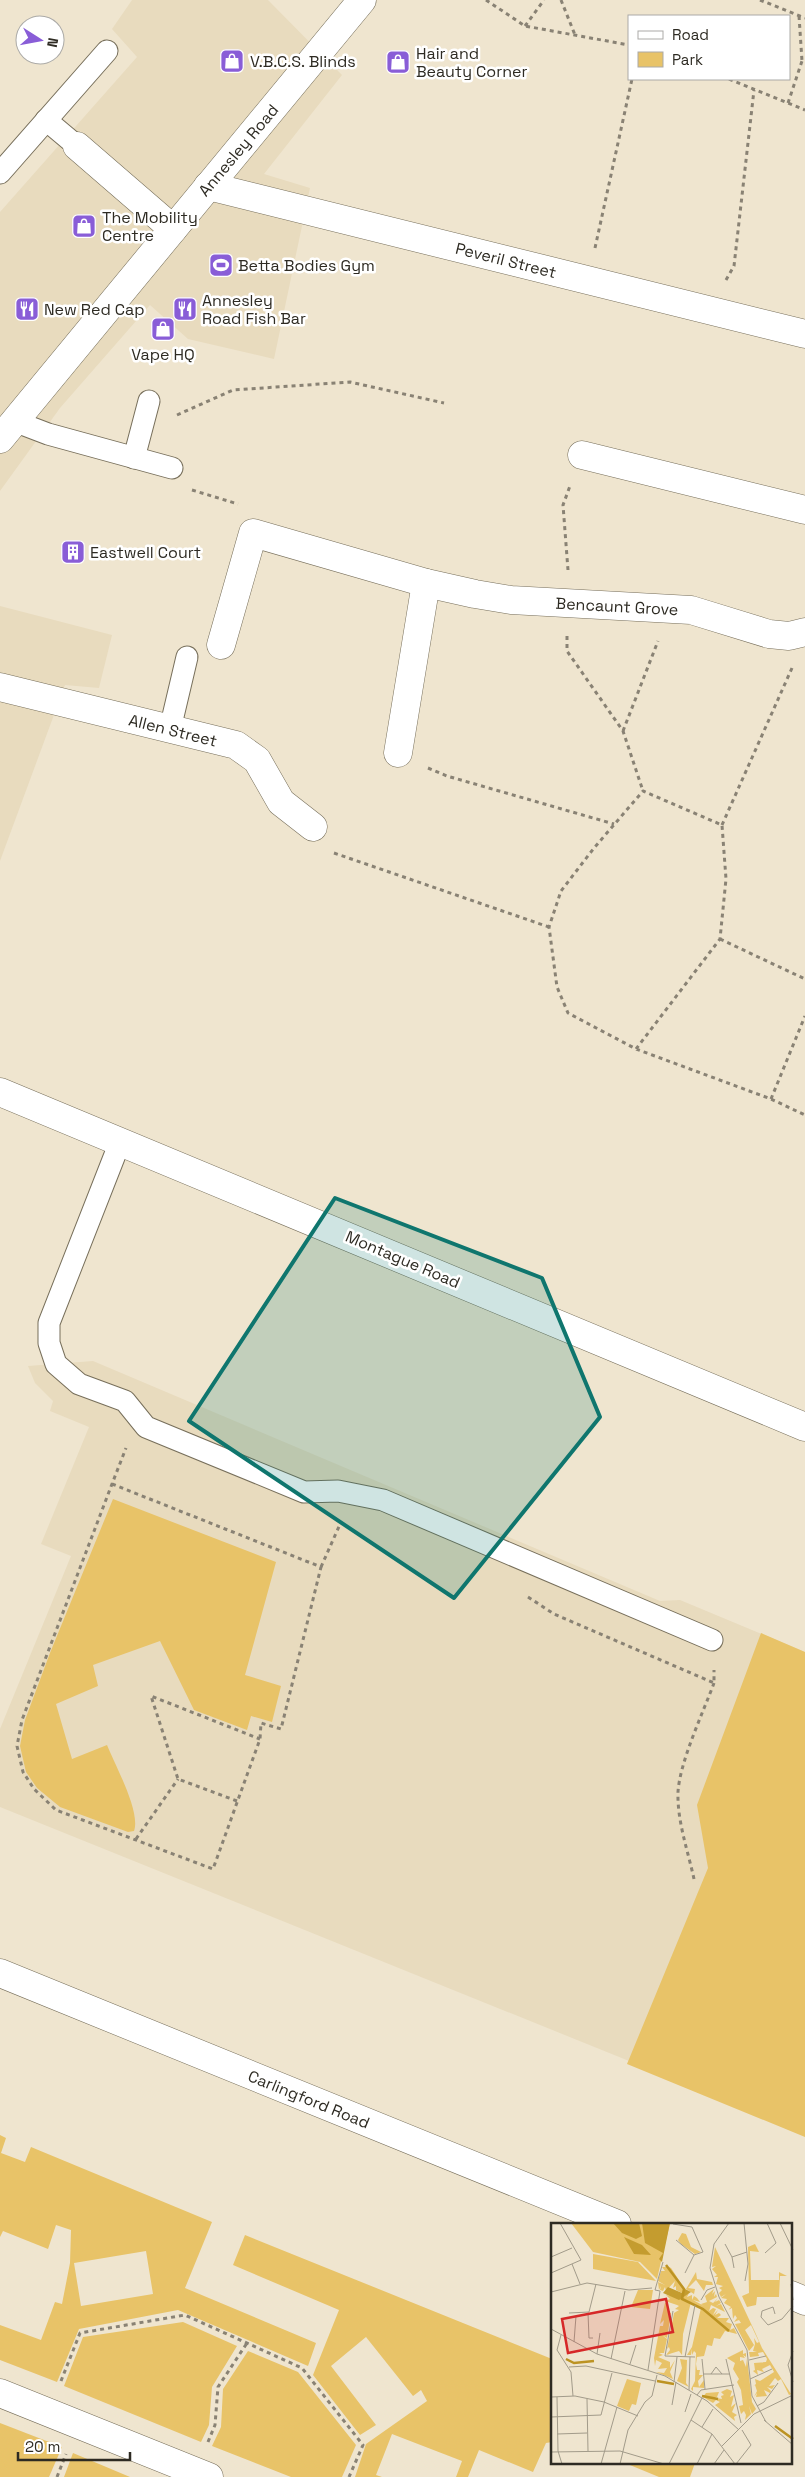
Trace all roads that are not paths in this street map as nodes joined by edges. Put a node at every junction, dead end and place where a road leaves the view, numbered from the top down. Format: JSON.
{"nodes":[{"id":1,"x":362,"y":0,"type":"edge"},
{"id":2,"x":107,"y":51,"type":"dead end"},
{"id":3,"x":46,"y":120,"type":"junction"},
{"id":4,"x":77,"y":146,"type":"joint"},
{"id":5,"x":0,"y":173,"type":"edge"},
{"id":6,"x":208,"y":186,"type":"junction"},
{"id":7,"x":173,"y":228,"type":"junction"},
{"id":8,"x":805,"y":334,"type":"edge"},
{"id":9,"x":149,"y":401,"type":"dead end"},
{"id":10,"x":7,"y":430,"type":"edge"},
{"id":11,"x":582,"y":455,"type":"road end"},
{"id":12,"x":134,"y":458,"type":"junction"},
{"id":13,"x":172,"y":468,"type":"dead end"},
{"id":14,"x":805,"y":510,"type":"edge"},
{"id":15,"x":426,"y":583,"type":"junction"},
{"id":16,"x":805,"y":632,"type":"edge"},
{"id":17,"x":221,"y":645,"type":"dead end"},
{"id":18,"x":187,"y":657,"type":"dead end"},
{"id":19,"x":0,"y":687,"type":"edge"},
{"id":20,"x":170,"y":729,"type":"junction"},
{"id":21,"x":398,"y":753,"type":"road end"},
{"id":22,"x":313,"y":827,"type":"road end"},
{"id":23,"x":0,"y":1092,"type":"edge"},
{"id":24,"x":120,"y":1142,"type":"junction"},
{"id":25,"x":805,"y":1427,"type":"edge"},
{"id":26,"x":712,"y":1640,"type":"dead end"},
{"id":27,"x":0,"y":1973,"type":"edge"},
{"id":28,"x":615,"y":2223,"type":"edge"},
{"id":29,"x":792,"y":2295,"type":"edge"},
{"id":30,"x":805,"y":2301,"type":"edge"},
{"id":31,"x":0,"y":2393,"type":"edge"},
{"id":32,"x":209,"y":2477,"type":"edge"}],
"edges":[{"from":1,"to":6,"type":"street","name":"Annesley Road"},
{"from":2,"to":3,"type":"lane"},
{"from":3,"to":4,"type":"lane"},
{"from":3,"to":5,"type":"lane"},
{"from":4,"to":7,"type":"street"},
{"from":6,"to":7,"type":"street","name":"Annesley Road"},
{"from":6,"to":8,"type":"street","name":"Peveril Street"},
{"from":7,"to":10,"type":"street","name":"Annesley Road"},
{"from":9,"to":12,"type":"lane"},
{"from":10,"to":12,"type":"lane"},
{"from":11,"to":14,"type":"street"},
{"from":12,"to":13,"type":"lane"},
{"from":15,"to":16,"type":"street","name":"Bencaunt Grove"},
{"from":15,"to":17,"type":"street","name":"Bencaunt Grove"},
{"from":15,"to":21,"type":"street"},
{"from":18,"to":20,"type":"lane"},
{"from":19,"to":20,"type":"street","name":"Allen Street"},
{"from":20,"to":22,"type":"street","name":"Allen Street"},
{"from":23,"to":24,"type":"street","name":"Montague Road"},
{"from":24,"to":25,"type":"street","name":"Montague Road"},
{"from":24,"to":26,"type":"lane"},
{"from":27,"to":28,"type":"street","name":"Carlingford Road"},
{"from":29,"to":30,"type":"street"},
{"from":31,"to":32,"type":"street"}]}
